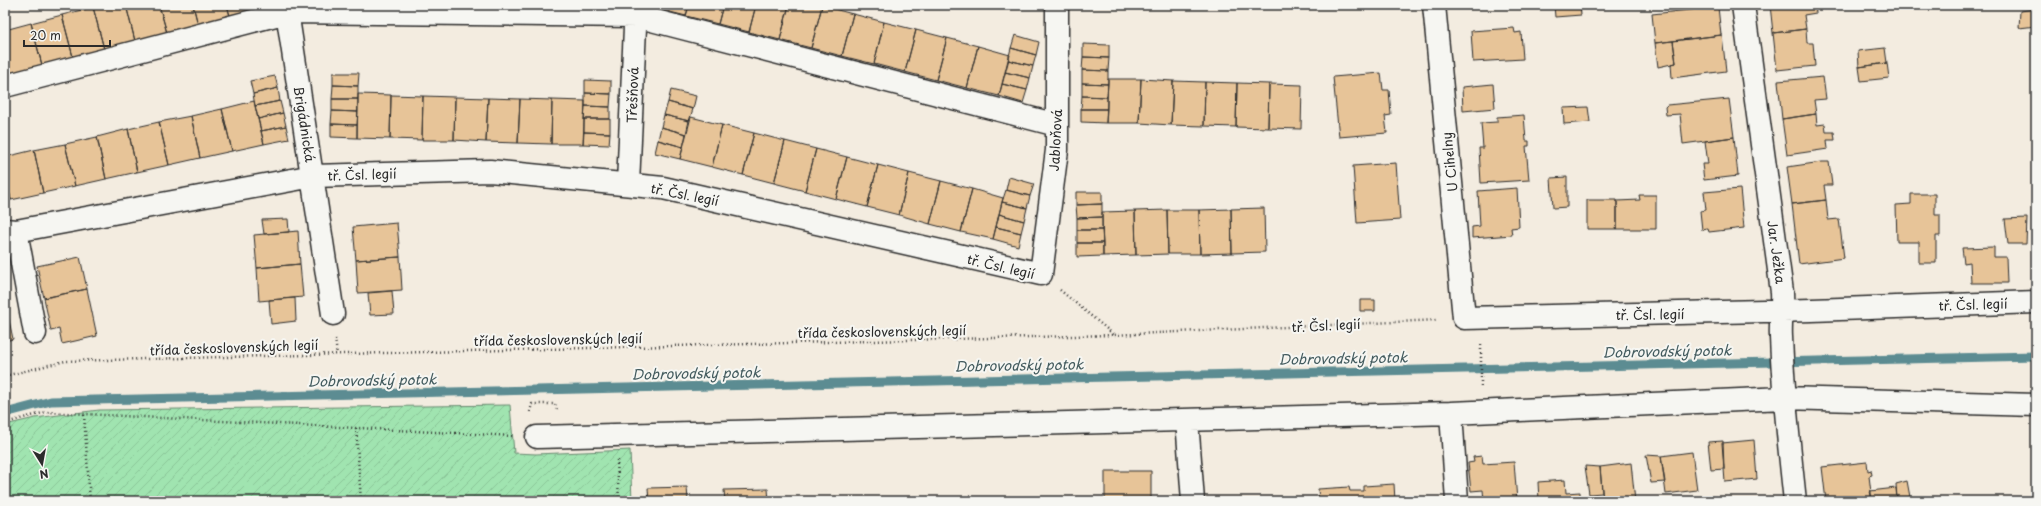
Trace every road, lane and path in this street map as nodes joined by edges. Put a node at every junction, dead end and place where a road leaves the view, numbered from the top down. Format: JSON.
{"nodes":[{"id":1,"x":1057,"y":5,"type":"edge"},
{"id":2,"x":1434,"y":5,"type":"edge"},
{"id":3,"x":1743,"y":5,"type":"edge"},
{"id":4,"x":286,"y":8,"type":"edge"},
{"id":5,"x":636,"y":10,"type":"edge"},
{"id":6,"x":5,"y":86,"type":"edge"},
{"id":7,"x":1057,"y":125,"type":"junction"},
{"id":8,"x":313,"y":176,"type":"junction"},
{"id":9,"x":628,"y":184,"type":"junction"},
{"id":10,"x":10,"y":231,"type":"edge"},
{"id":11,"x":1040,"y":274,"type":"junction"},
{"id":12,"x":2036,"y":302,"type":"edge"},
{"id":13,"x":1783,"y":311,"type":"junction"},
{"id":14,"x":333,"y":314,"type":"dead end"},
{"id":15,"x":1464,"y":318,"type":"junction"},
{"id":16,"x":35,"y":333,"type":"dead end"},
{"id":17,"x":1113,"y":335,"type":"junction"},
{"id":18,"x":1481,"y":346,"type":"dead end"},
{"id":19,"x":5,"y":376,"type":"edge"},
{"id":20,"x":1481,"y":381,"type":"dead end"},
{"id":21,"x":1784,"y":398,"type":"junction"},
{"id":22,"x":2036,"y":405,"type":"edge"},
{"id":23,"x":1451,"y":413,"type":"junction"},
{"id":24,"x":84,"y":415,"type":"junction"},
{"id":25,"x":1187,"y":420,"type":"junction"},
{"id":26,"x":5,"y":423,"type":"edge"},
{"id":27,"x":356,"y":428,"type":"junction"},
{"id":28,"x":616,"y":435,"type":"junction"},
{"id":29,"x":537,"y":437,"type":"joint"},
{"id":30,"x":90,"y":501,"type":"edge"},
{"id":31,"x":361,"y":501,"type":"edge"},
{"id":32,"x":619,"y":501,"type":"edge"},
{"id":33,"x":1193,"y":501,"type":"edge"},
{"id":34,"x":1457,"y":501,"type":"edge"},
{"id":35,"x":1795,"y":501,"type":"edge"}],
"edges":[{"from":1,"to":7,"type":"street","name":"Jabloňová"},
{"from":2,"to":15,"type":"street","name":"U Cihelny"},
{"from":3,"to":13,"type":"street","name":"Jar. Ježka"},
{"from":4,"to":5,"type":"street"},
{"from":4,"to":6,"type":"street"},
{"from":4,"to":8,"type":"street","name":"Brigádnická"},
{"from":5,"to":7,"type":"street"},
{"from":5,"to":9,"type":"street","name":"Třešňová"},
{"from":7,"to":11,"type":"street","name":"Jabloňová"},
{"from":8,"to":9,"type":"street","name":"tř. Čsl. legií"},
{"from":8,"to":10,"type":"street","name":"tř. Čsl. legií"},
{"from":8,"to":14,"type":"street","name":"Brigádnická"},
{"from":9,"to":11,"type":"street","name":"tř. Čsl. legií"},
{"from":10,"to":16,"type":"street"},
{"from":11,"to":17,"type":"path","name":"tř. Čsl. legií"},
{"from":12,"to":13,"type":"street","name":"tř. Čsl. legií"},
{"from":13,"to":15,"type":"street","name":"tř. Čsl. legií"},
{"from":13,"to":21,"type":"street","name":"Jar. Ježka"},
{"from":15,"to":17,"type":"path","name":"tř. Čsl. legií"},
{"from":17,"to":19,"type":"path","name":"třída československých legií"},
{"from":18,"to":20,"type":"path"},
{"from":21,"to":22,"type":"street"},
{"from":21,"to":23,"type":"street"},
{"from":21,"to":35,"type":"street","name":"Jar. Ježka"},
{"from":23,"to":25,"type":"street"},
{"from":23,"to":34,"type":"street"},
{"from":24,"to":26,"type":"path"},
{"from":24,"to":27,"type":"path"},
{"from":24,"to":30,"type":"path"},
{"from":25,"to":28,"type":"street"},
{"from":25,"to":33,"type":"street"},
{"from":27,"to":29,"type":"path"},
{"from":27,"to":31,"type":"path"},
{"from":28,"to":29,"type":"street"},
{"from":28,"to":32,"type":"path"}]}
